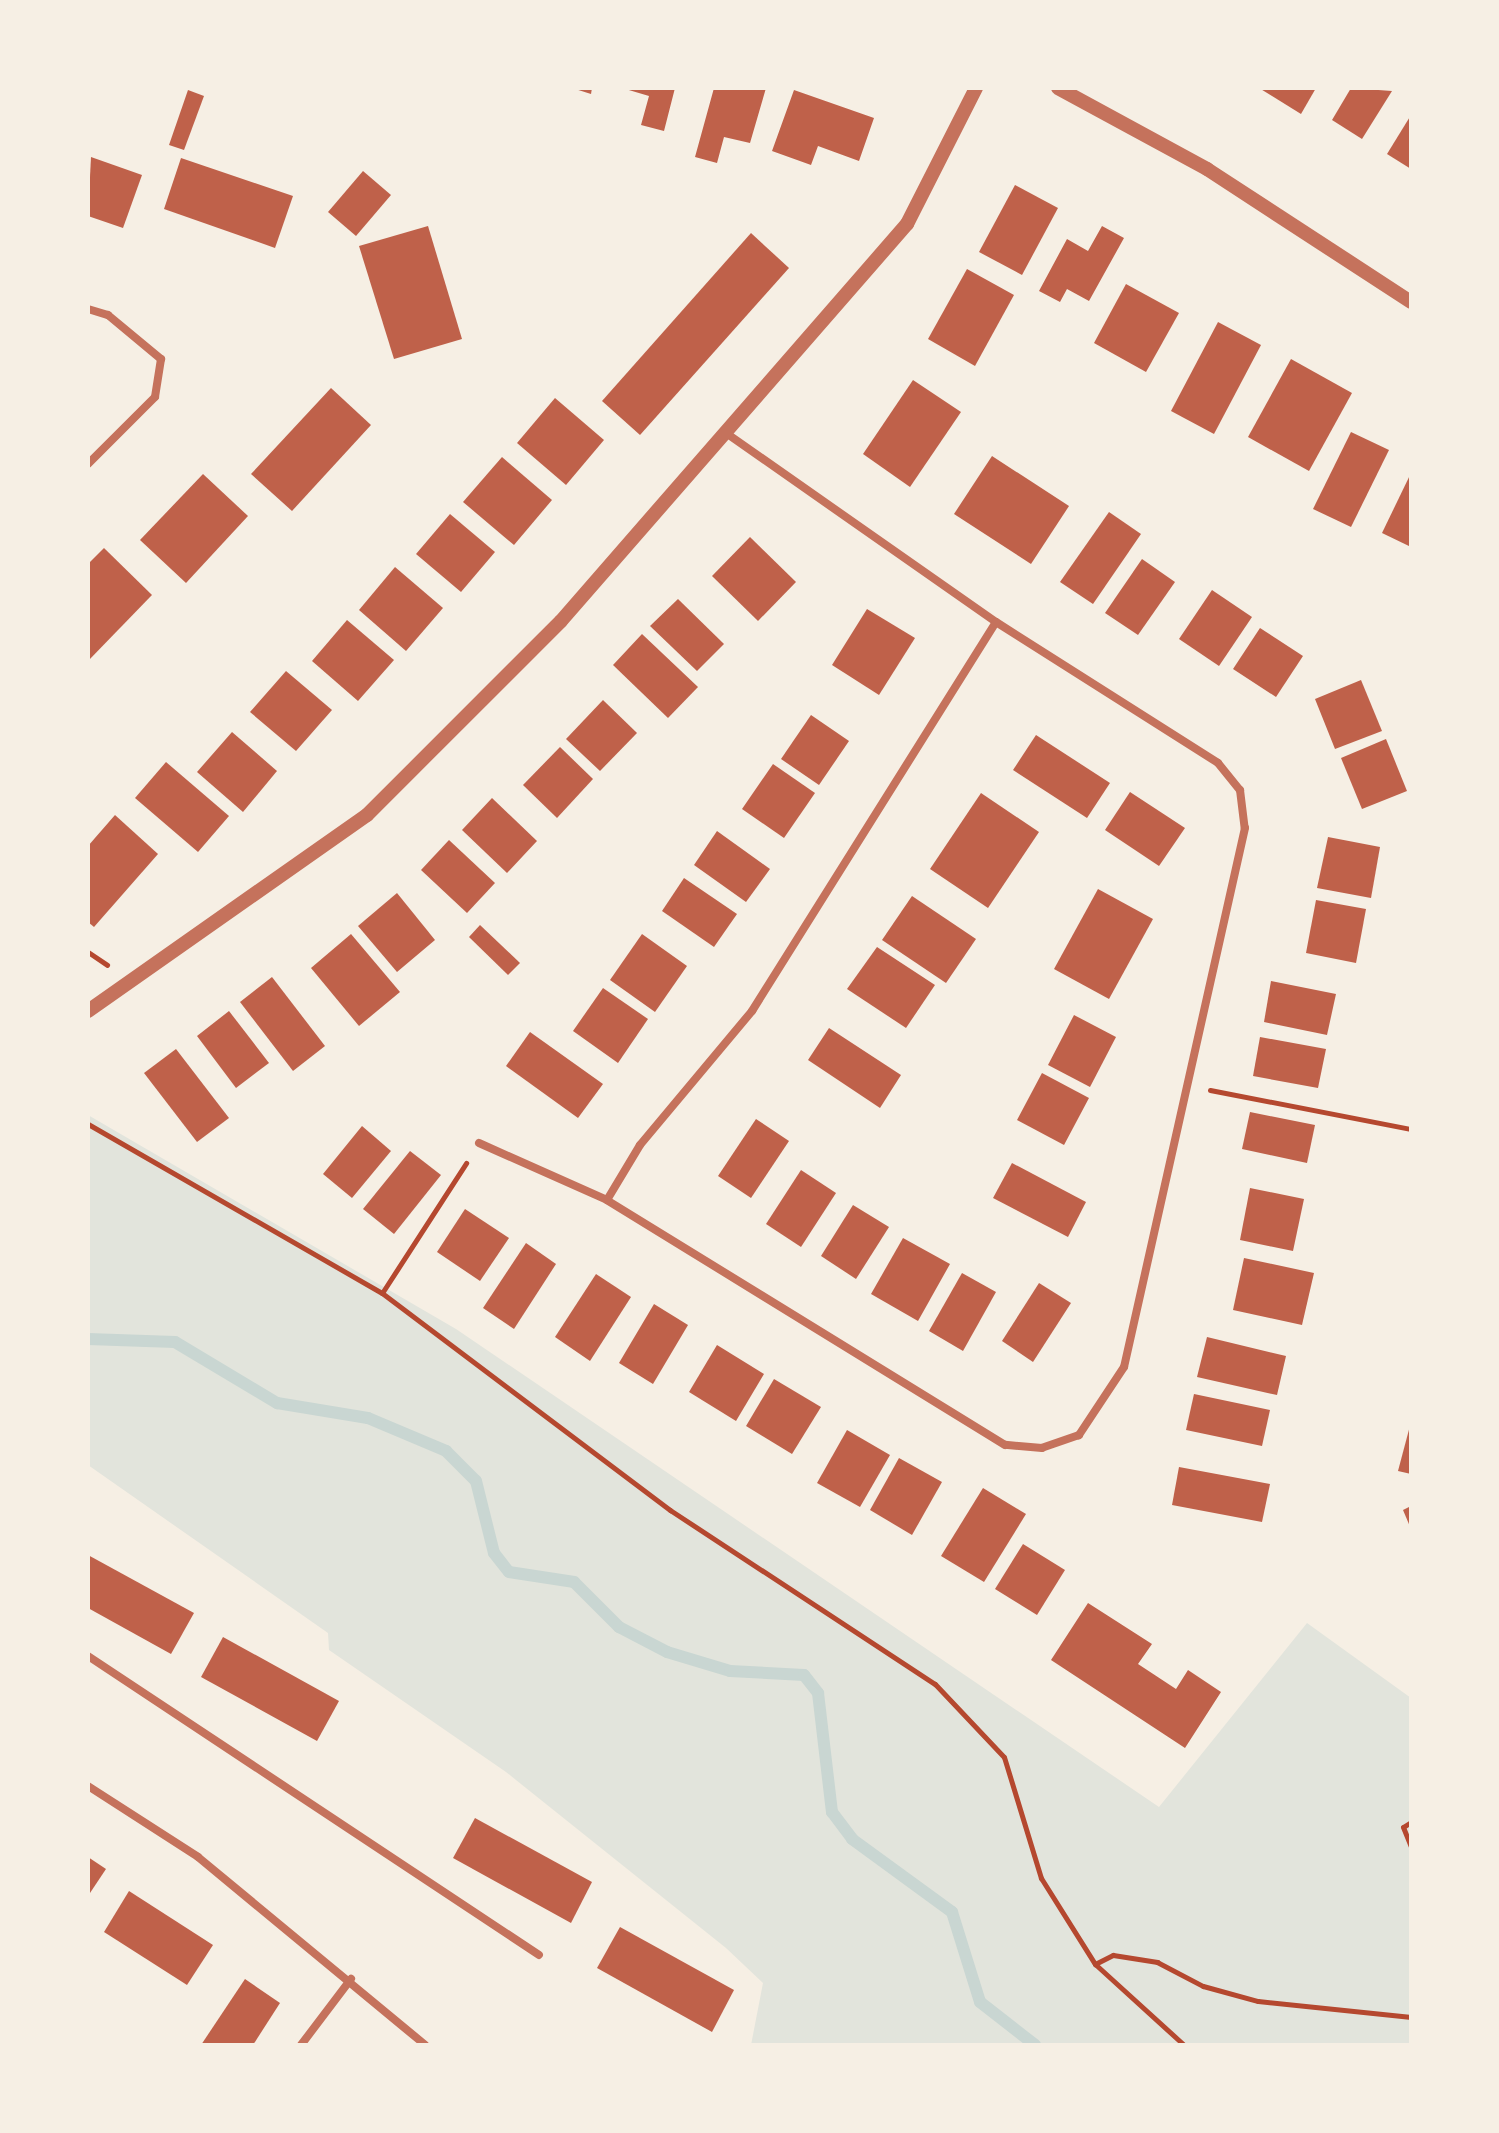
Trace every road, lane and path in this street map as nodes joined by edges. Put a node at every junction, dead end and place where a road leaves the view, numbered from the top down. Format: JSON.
{"nodes":[{"id":1,"x":976,"y":88,"type":"edge"},
{"id":2,"x":1058,"y":88,"type":"edge"},
{"id":3,"x":1099,"y":88,"type":"edge"},
{"id":4,"x":1092,"y":104,"type":"junction"},
{"id":5,"x":1411,"y":302,"type":"edge"},
{"id":6,"x":88,"y":309,"type":"edge"},
{"id":7,"x":726,"y":433,"type":"junction"},
{"id":8,"x":88,"y":464,"type":"edge"},
{"id":9,"x":996,"y":622,"type":"junction"},
{"id":10,"x":88,"y":1011,"type":"edge"},
{"id":11,"x":1189,"y":1086,"type":"junction"},
{"id":12,"x":88,"y":1124,"type":"edge"},
{"id":13,"x":1411,"y":1129,"type":"edge"},
{"id":14,"x":479,"y":1143,"type":"joint"},
{"id":15,"x":607,"y":1200,"type":"junction"},
{"id":16,"x":382,"y":1293,"type":"junction"},
{"id":17,"x":88,"y":1656,"type":"edge"},
{"id":18,"x":88,"y":1786,"type":"edge"},
{"id":19,"x":1411,"y":1822,"type":"edge"},
{"id":20,"x":1411,"y":1847,"type":"edge"},
{"id":21,"x":539,"y":1955,"type":"dead end"},
{"id":22,"x":1095,"y":1964,"type":"junction"},
{"id":23,"x":351,"y":1979,"type":"junction"},
{"id":24,"x":1411,"y":2017,"type":"edge"},
{"id":25,"x":301,"y":2045,"type":"edge"},
{"id":26,"x":425,"y":2045,"type":"edge"},
{"id":27,"x":1184,"y":2045,"type":"edge"}],
"edges":[{"from":1,"to":7,"type":"street"},
{"from":2,"to":4,"type":"street"},
{"from":3,"to":4,"type":"street"},
{"from":4,"to":5,"type":"street"},
{"from":6,"to":8,"type":"street"},
{"from":7,"to":9,"type":"street"},
{"from":7,"to":10,"type":"street"},
{"from":9,"to":11,"type":"street"},
{"from":9,"to":15,"type":"street"},
{"from":11,"to":13,"type":"path"},
{"from":11,"to":15,"type":"street"},
{"from":12,"to":16,"type":"path"},
{"from":14,"to":15,"type":"street"},
{"from":14,"to":16,"type":"path"},
{"from":16,"to":22,"type":"path"},
{"from":17,"to":21,"type":"street"},
{"from":18,"to":23,"type":"street"},
{"from":19,"to":20,"type":"path"},
{"from":22,"to":24,"type":"path"},
{"from":22,"to":27,"type":"path"},
{"from":23,"to":25,"type":"street"},
{"from":23,"to":26,"type":"street"}]}
